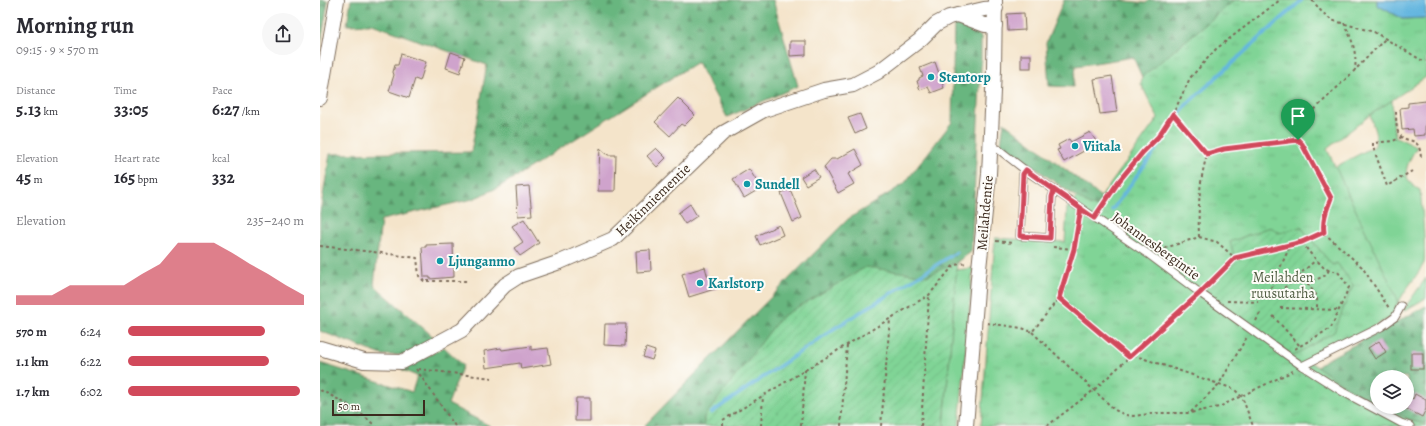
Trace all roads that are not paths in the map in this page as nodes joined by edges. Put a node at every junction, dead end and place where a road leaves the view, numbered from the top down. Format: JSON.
{"nodes":[{"id":1,"x":337,"y":0,"type":"edge"},
{"id":2,"x":995,"y":4,"type":"edge"},
{"id":3,"x":958,"y":15,"type":"junction"},
{"id":4,"x":995,"y":25,"type":"junction"},
{"id":5,"x":320,"y":98,"type":"edge"},
{"id":6,"x":991,"y":148,"type":"junction"},
{"id":7,"x":1026,"y":170,"type":"junction"},
{"id":8,"x":1054,"y":190,"type":"junction"},
{"id":9,"x":1401,"y":306,"type":"dead end"},
{"id":10,"x":320,"y":348,"type":"edge"},
{"id":11,"x":1302,"y":366,"type":"junction"},
{"id":12,"x":1399,"y":424,"type":"edge"},
{"id":13,"x":966,"y":426,"type":"edge"},
{"id":14,"x":1410,"y":426,"type":"edge"}],
"edges":[{"from":1,"to":5,"type":"street"},
{"from":2,"to":3,"type":"street","name":"Heikinniementie"},
{"from":2,"to":4,"type":"street","name":"Meilahdentie"},
{"from":3,"to":4,"type":"street"},
{"from":3,"to":10,"type":"street","name":"Heikinniementie"},
{"from":4,"to":6,"type":"street","name":"Meilahdentie"},
{"from":6,"to":7,"type":"lane","name":"Johannesbergintie"},
{"from":6,"to":13,"type":"street","name":"Meilahdentie"},
{"from":7,"to":8,"type":"lane","name":"Johannesbergintie"},
{"from":7,"to":8,"type":"lane"},
{"from":8,"to":11,"type":"lane","name":"Johannesbergintie"},
{"from":9,"to":11,"type":"lane"},
{"from":11,"to":12,"type":"lane","name":"Johannesbergintie"},
{"from":12,"to":14,"type":"lane","name":"Johannesbergintie"}]}
